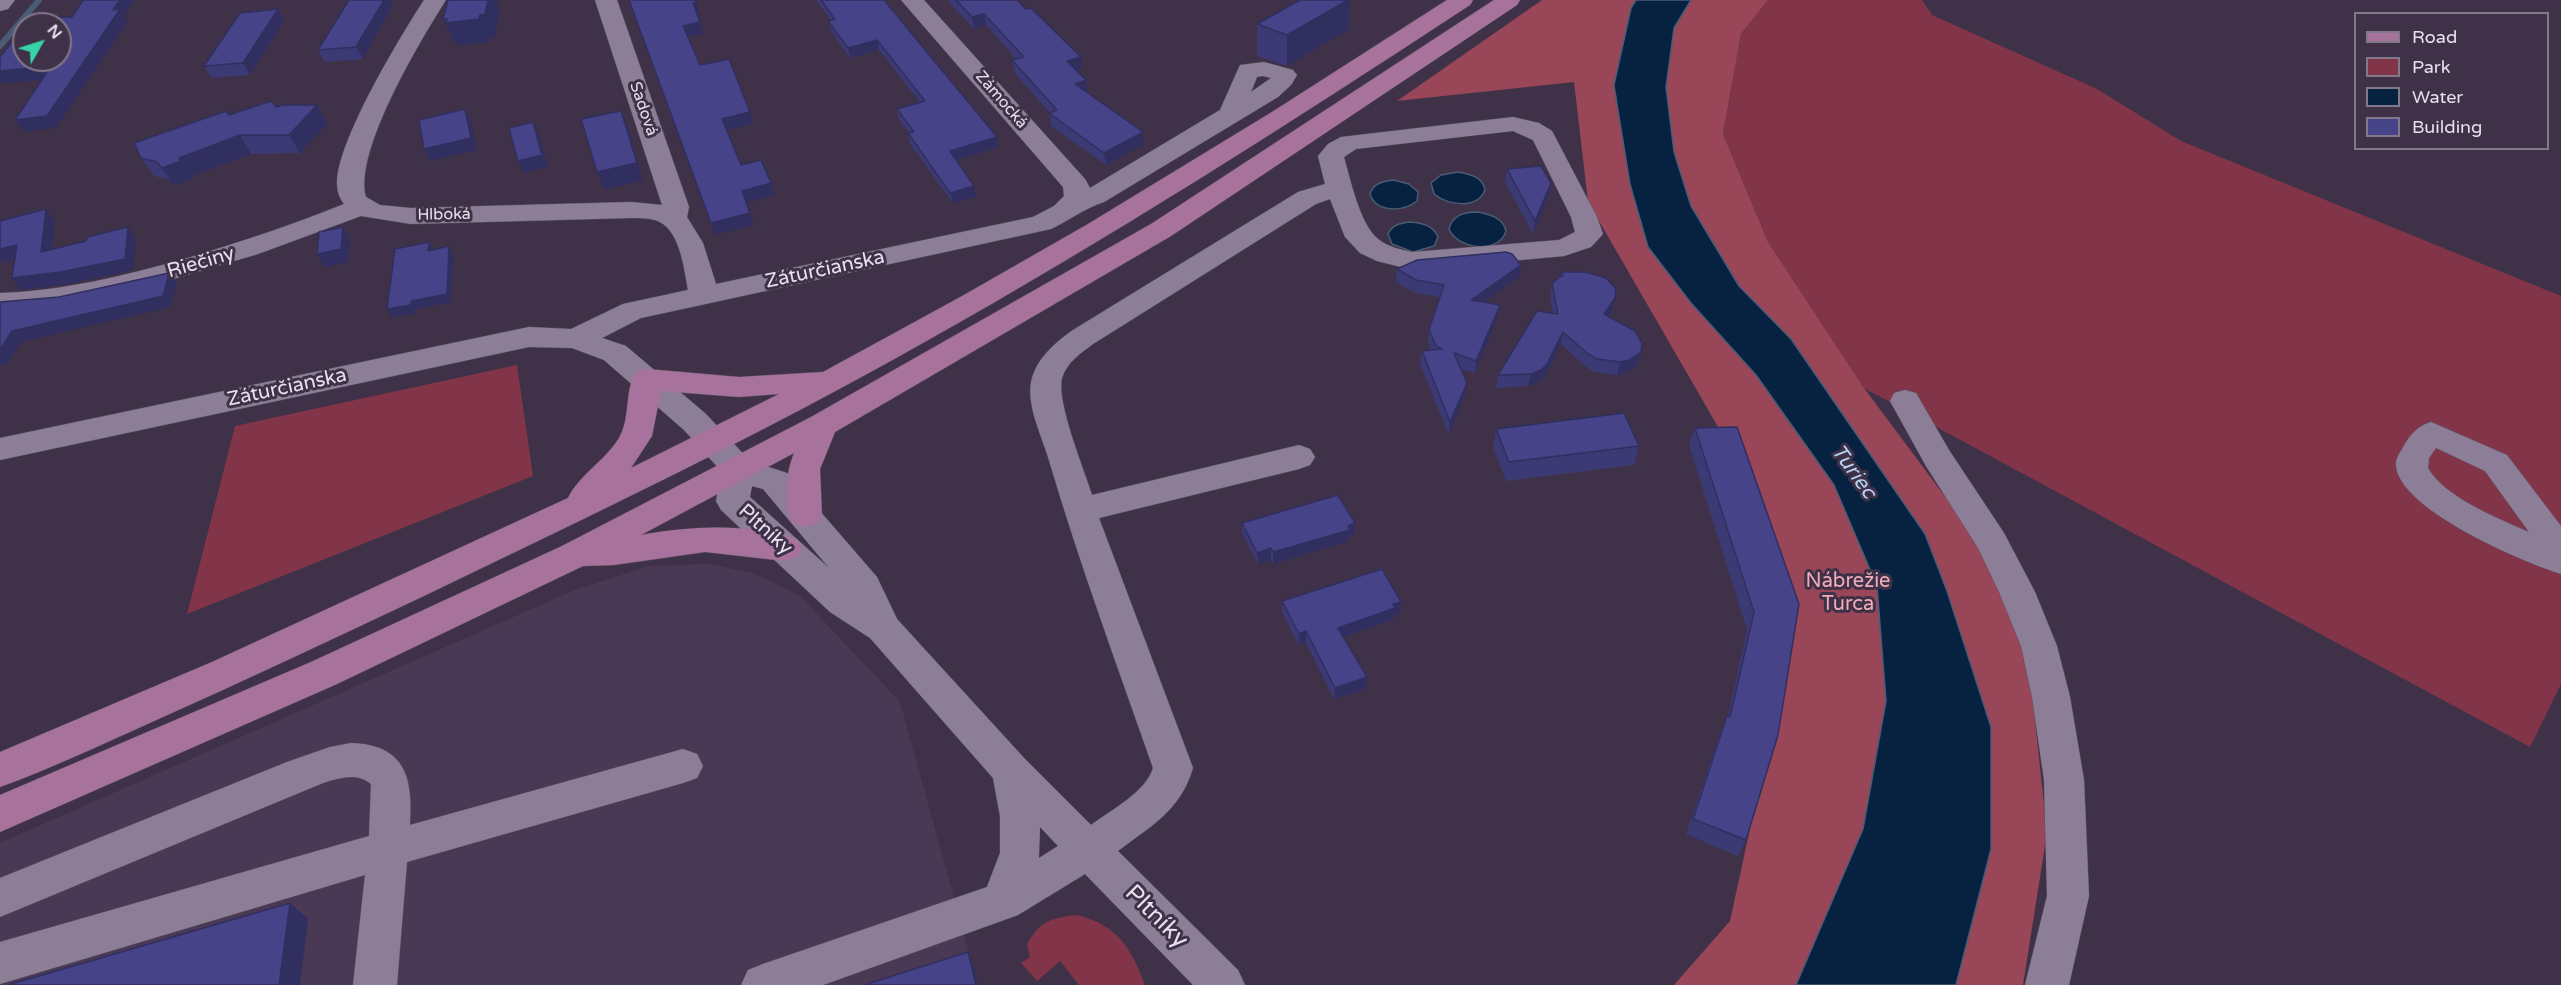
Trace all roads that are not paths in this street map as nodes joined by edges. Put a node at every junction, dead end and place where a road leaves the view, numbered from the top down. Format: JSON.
{"nodes":[{"id":1,"x":4,"y":0,"type":"edge"},
{"id":2,"x":435,"y":0,"type":"edge"},
{"id":3,"x":606,"y":0,"type":"edge"},
{"id":4,"x":912,"y":0,"type":"edge"},
{"id":5,"x":1462,"y":0,"type":"edge"},
{"id":6,"x":1509,"y":0,"type":"edge"},
{"id":7,"x":0,"y":4,"type":"edge"},
{"id":8,"x":1231,"y":114,"type":"dead end"},
{"id":9,"x":1339,"y":188,"type":"junction"},
{"id":10,"x":1075,"y":203,"type":"junction"},
{"id":11,"x":360,"y":207,"type":"junction"},
{"id":12,"x":673,"y":219,"type":"junction"},
{"id":13,"x":704,"y":296,"type":"junction"},
{"id":14,"x":0,"y":302,"type":"edge"},
{"id":15,"x":575,"y":339,"type":"junction"},
{"id":16,"x":647,"y":379,"type":"junction"},
{"id":17,"x":832,"y":380,"type":"junction"},
{"id":18,"x":1905,"y":401,"type":"dead end"},
{"id":19,"x":822,"y":425,"type":"junction"},
{"id":20,"x":716,"y":442,"type":"junction"},
{"id":21,"x":0,"y":449,"type":"edge"},
{"id":22,"x":1299,"y":457,"type":"dead end"},
{"id":23,"x":739,"y":469,"type":"junction"},
{"id":24,"x":1080,"y":510,"type":"junction"},
{"id":25,"x":573,"y":511,"type":"junction"},
{"id":26,"x":805,"y":515,"type":"junction"},
{"id":27,"x":785,"y":548,"type":"junction"},
{"id":28,"x":2561,"y":551,"type":"edge"},
{"id":29,"x":574,"y":555,"type":"junction"},
{"id":30,"x":2561,"y":561,"type":"edge"},
{"id":31,"x":883,"y":628,"type":"junction"},
{"id":32,"x":682,"y":766,"type":"dead end"},
{"id":33,"x":0,"y":770,"type":"edge"},
{"id":34,"x":1011,"y":771,"type":"junction"},
{"id":35,"x":0,"y":814,"type":"edge"},
{"id":36,"x":389,"y":849,"type":"junction"},
{"id":37,"x":1089,"y":850,"type":"junction"},
{"id":38,"x":0,"y":898,"type":"edge"},
{"id":39,"x":1003,"y":901,"type":"junction"},
{"id":40,"x":0,"y":963,"type":"edge"},
{"id":41,"x":375,"y":985,"type":"edge"},
{"id":42,"x":763,"y":985,"type":"edge"},
{"id":43,"x":1223,"y":985,"type":"edge"},
{"id":44,"x":2047,"y":985,"type":"edge"}],
"edges":[{"from":1,"to":7,"type":"street"},
{"from":2,"to":11,"type":"street"},
{"from":3,"to":12,"type":"street","name":"Sadová"},
{"from":4,"to":10,"type":"street","name":"Zámocká"},
{"from":5,"to":17,"type":"main road"},
{"from":6,"to":19,"type":"main road"},
{"from":8,"to":10,"type":"street","name":"Záturčianska"},
{"from":9,"to":9,"type":"street"},
{"from":9,"to":24,"type":"street"},
{"from":10,"to":13,"type":"street","name":"Záturčianska"},
{"from":11,"to":12,"type":"street","name":"Hlboká"},
{"from":11,"to":14,"type":"street","name":"Riečiny"},
{"from":12,"to":13,"type":"street"},
{"from":13,"to":15,"type":"street","name":"Záturčianska"},
{"from":15,"to":16,"type":"street","name":"Záturčianska"},
{"from":15,"to":21,"type":"street","name":"Záturčianska"},
{"from":16,"to":17,"type":"main road"},
{"from":16,"to":20,"type":"street","name":"Záturčianska"},
{"from":16,"to":25,"type":"main road"},
{"from":17,"to":20,"type":"main road"},
{"from":18,"to":44,"type":"street"},
{"from":19,"to":23,"type":"main road"},
{"from":19,"to":26,"type":"main road"},
{"from":20,"to":23,"type":"street","name":"Záturčianska"},
{"from":20,"to":25,"type":"main road"},
{"from":22,"to":24,"type":"street"},
{"from":23,"to":26,"type":"street","name":"Pltníky"},
{"from":23,"to":27,"type":"street","name":"Pltníky"},
{"from":23,"to":29,"type":"main road"},
{"from":24,"to":37,"type":"street"},
{"from":25,"to":33,"type":"main road"},
{"from":26,"to":31,"type":"street","name":"Pltníky"},
{"from":27,"to":29,"type":"main road"},
{"from":27,"to":31,"type":"street","name":"Pltníky"},
{"from":28,"to":30,"type":"street"},
{"from":29,"to":35,"type":"main road"},
{"from":31,"to":34,"type":"street","name":"Pltníky"},
{"from":32,"to":36,"type":"street"},
{"from":34,"to":37,"type":"street","name":"Pltníky"},
{"from":34,"to":39,"type":"street"},
{"from":36,"to":38,"type":"street"},
{"from":36,"to":40,"type":"street"},
{"from":36,"to":41,"type":"street"},
{"from":37,"to":39,"type":"street"},
{"from":37,"to":43,"type":"street","name":"Pltníky"},
{"from":39,"to":42,"type":"street"}]}
